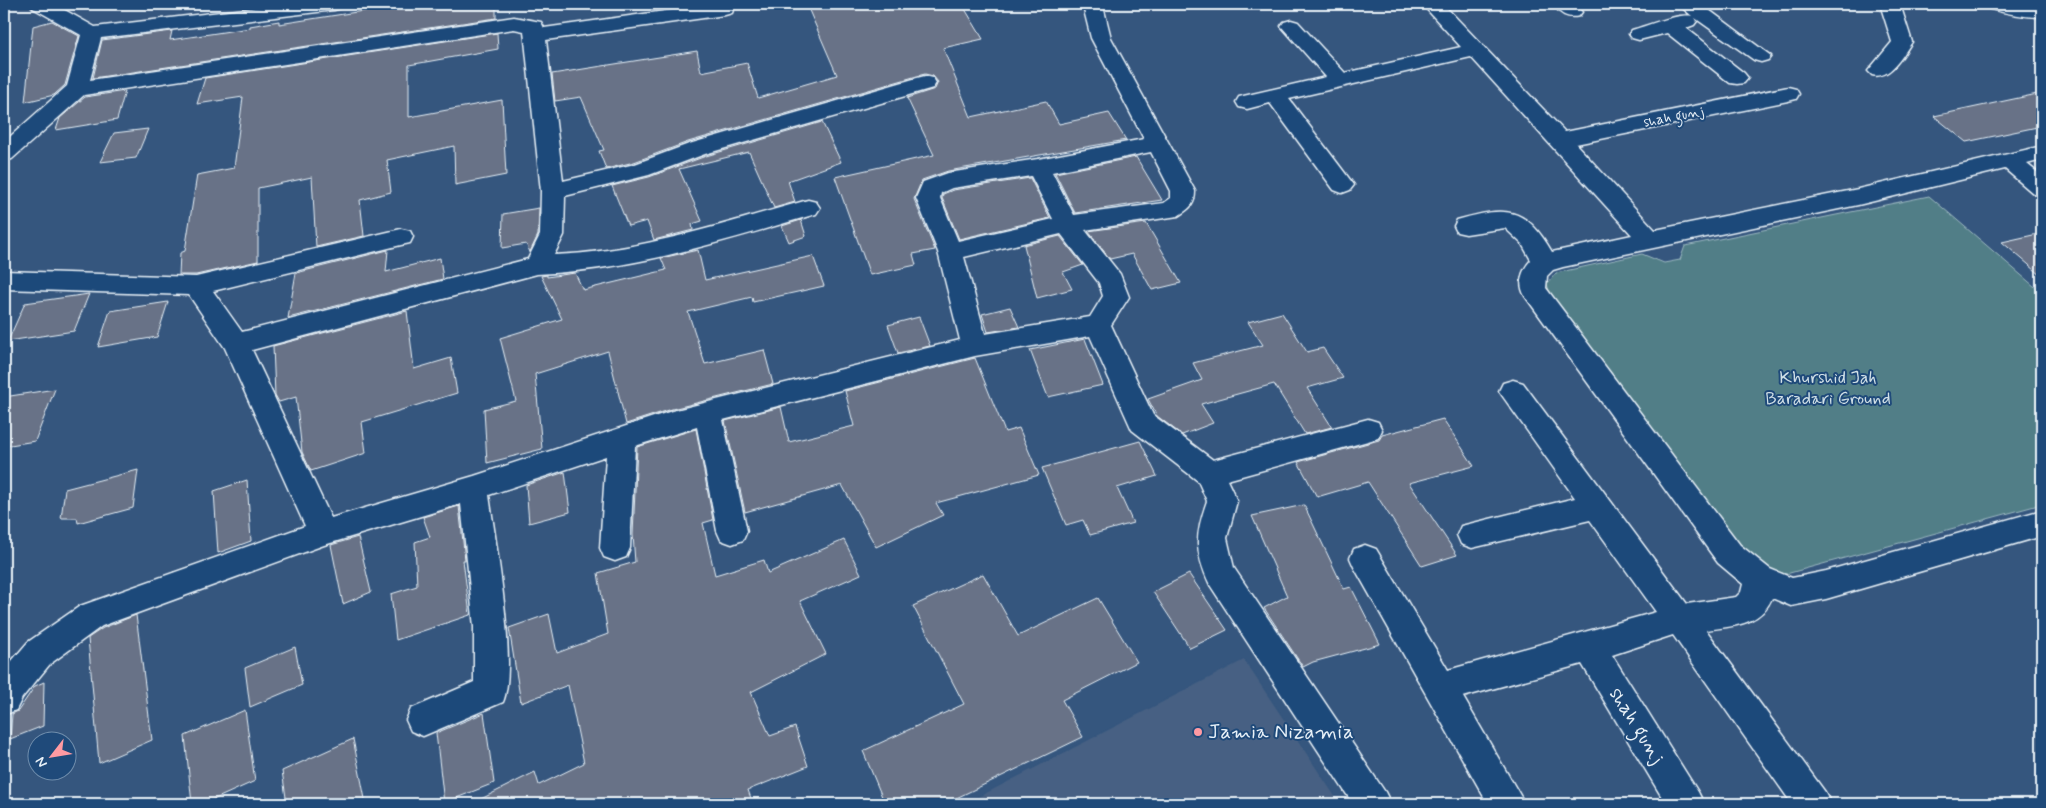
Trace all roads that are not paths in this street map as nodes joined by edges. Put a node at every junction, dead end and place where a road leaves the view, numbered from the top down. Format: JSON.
{"nodes":[{"id":1,"x":40,"y":4,"type":"edge"},
{"id":2,"x":334,"y":4,"type":"edge"},
{"id":3,"x":606,"y":4,"type":"edge"},
{"id":4,"x":725,"y":4,"type":"edge"},
{"id":5,"x":1090,"y":4,"type":"edge"},
{"id":6,"x":1432,"y":4,"type":"edge"},
{"id":7,"x":1688,"y":4,"type":"edge"},
{"id":8,"x":1890,"y":4,"type":"edge"},
{"id":9,"x":1994,"y":4,"type":"edge"},
{"id":10,"x":281,"y":7,"type":"edge"},
{"id":11,"x":2042,"y":11,"type":"edge"},
{"id":12,"x":1705,"y":16,"type":"junction"},
{"id":13,"x":606,"y":24,"type":"junction"},
{"id":14,"x":1291,"y":26,"type":"dead end"},
{"id":15,"x":1670,"y":26,"type":"junction"},
{"id":16,"x":92,"y":33,"type":"junction"},
{"id":17,"x":1639,"y":34,"type":"dead end"},
{"id":18,"x":536,"y":35,"type":"junction"},
{"id":19,"x":1476,"y":50,"type":"junction"},
{"id":20,"x":1761,"y":56,"type":"dead end"},
{"id":21,"x":1879,"y":71,"type":"dead end"},
{"id":22,"x":1737,"y":78,"type":"dead end"},
{"id":23,"x":1340,"y":80,"type":"junction"},
{"id":24,"x":925,"y":83,"type":"dead end"},
{"id":25,"x":77,"y":90,"type":"junction"},
{"id":26,"x":1788,"y":94,"type":"dead end"},
{"id":27,"x":1275,"y":96,"type":"junction"},
{"id":28,"x":1247,"y":102,"type":"dead end"},
{"id":29,"x":1560,"y":140,"type":"junction"},
{"id":30,"x":1156,"y":144,"type":"junction"},
{"id":31,"x":2042,"y":153,"type":"edge"},
{"id":32,"x":4,"y":154,"type":"edge"},
{"id":33,"x":2009,"y":161,"type":"junction"},
{"id":34,"x":1038,"y":167,"type":"junction"},
{"id":35,"x":1342,"y":184,"type":"dead end"},
{"id":36,"x":2042,"y":188,"type":"edge"},
{"id":37,"x":553,"y":191,"type":"junction"},
{"id":38,"x":808,"y":208,"type":"dead end"},
{"id":39,"x":1067,"y":224,"type":"junction"},
{"id":40,"x":1466,"y":226,"type":"dead end"},
{"id":41,"x":401,"y":237,"type":"dead end"},
{"id":42,"x":1648,"y":238,"type":"junction"},
{"id":43,"x":950,"y":252,"type":"junction"},
{"id":44,"x":1545,"y":263,"type":"junction"},
{"id":45,"x":537,"y":265,"type":"junction"},
{"id":46,"x":4,"y":280,"type":"edge"},
{"id":47,"x":196,"y":286,"type":"junction"},
{"id":48,"x":1098,"y":325,"type":"junction"},
{"id":49,"x":236,"y":344,"type":"junction"},
{"id":50,"x":975,"y":346,"type":"junction"},
{"id":51,"x":1513,"y":391,"type":"dead end"},
{"id":52,"x":708,"y":414,"type":"junction"},
{"id":53,"x":1368,"y":430,"type":"dead end"},
{"id":54,"x":621,"y":438,"type":"junction"},
{"id":55,"x":1209,"y":473,"type":"junction"},
{"id":56,"x":474,"y":488,"type":"junction"},
{"id":57,"x":1596,"y":506,"type":"junction"},
{"id":58,"x":2042,"y":523,"type":"edge"},
{"id":59,"x":732,"y":531,"type":"dead end"},
{"id":60,"x":323,"y":532,"type":"junction"},
{"id":61,"x":1472,"y":535,"type":"dead end"},
{"id":62,"x":615,"y":548,"type":"dead end"},
{"id":63,"x":1365,"y":558,"type":"dead end"},
{"id":64,"x":1759,"y":580,"type":"junction"},
{"id":65,"x":1680,"y":619,"type":"junction"},
{"id":66,"x":1589,"y":647,"type":"junction"},
{"id":67,"x":1439,"y":688,"type":"junction"},
{"id":68,"x":4,"y":700,"type":"edge"},
{"id":69,"x":422,"y":720,"type":"dead end"},
{"id":70,"x":1373,"y":804,"type":"edge"},
{"id":71,"x":1507,"y":804,"type":"edge"},
{"id":72,"x":1686,"y":804,"type":"edge"},
{"id":73,"x":1813,"y":804,"type":"edge"}],
"edges":[{"from":1,"to":16,"type":"street"},
{"from":2,"to":10,"type":"street"},
{"from":3,"to":13,"type":"street"},
{"from":4,"to":13,"type":"street"},
{"from":5,"to":30,"type":"street"},
{"from":6,"to":19,"type":"street"},
{"from":7,"to":12,"type":"street"},
{"from":8,"to":21,"type":"street"},
{"from":9,"to":11,"type":"street"},
{"from":10,"to":16,"type":"street"},
{"from":12,"to":15,"type":"street"},
{"from":12,"to":20,"type":"street"},
{"from":13,"to":18,"type":"street"},
{"from":14,"to":23,"type":"street"},
{"from":15,"to":17,"type":"street"},
{"from":15,"to":22,"type":"street"},
{"from":16,"to":25,"type":"street"},
{"from":18,"to":25,"type":"street"},
{"from":18,"to":37,"type":"street"},
{"from":19,"to":23,"type":"street"},
{"from":19,"to":29,"type":"street"},
{"from":23,"to":27,"type":"street"},
{"from":24,"to":37,"type":"street"},
{"from":25,"to":32,"type":"street"},
{"from":26,"to":29,"type":"street","name":"shah gunj"},
{"from":27,"to":28,"type":"street"},
{"from":27,"to":35,"type":"street"},
{"from":29,"to":42,"type":"street"},
{"from":30,"to":34,"type":"street"},
{"from":30,"to":39,"type":"street"},
{"from":31,"to":33,"type":"street"},
{"from":33,"to":36,"type":"street"},
{"from":33,"to":42,"type":"street"},
{"from":34,"to":39,"type":"street"},
{"from":34,"to":43,"type":"street"},
{"from":37,"to":45,"type":"street"},
{"from":38,"to":45,"type":"street"},
{"from":39,"to":43,"type":"street"},
{"from":39,"to":48,"type":"street"},
{"from":40,"to":44,"type":"street"},
{"from":41,"to":47,"type":"street"},
{"from":42,"to":44,"type":"street"},
{"from":43,"to":50,"type":"street"},
{"from":44,"to":64,"type":"street"},
{"from":45,"to":49,"type":"street"},
{"from":46,"to":47,"type":"street"},
{"from":47,"to":49,"type":"street"},
{"from":48,"to":50,"type":"street"},
{"from":48,"to":55,"type":"street"},
{"from":49,"to":60,"type":"street"},
{"from":50,"to":52,"type":"street"},
{"from":51,"to":57,"type":"street"},
{"from":52,"to":54,"type":"street"},
{"from":52,"to":59,"type":"street"},
{"from":53,"to":55,"type":"street"},
{"from":54,"to":56,"type":"street"},
{"from":54,"to":62,"type":"street"},
{"from":55,"to":70,"type":"street"},
{"from":56,"to":60,"type":"street"},
{"from":56,"to":69,"type":"street"},
{"from":57,"to":61,"type":"street"},
{"from":57,"to":65,"type":"street"},
{"from":58,"to":64,"type":"street"},
{"from":60,"to":68,"type":"street"},
{"from":63,"to":67,"type":"street"},
{"from":64,"to":65,"type":"street"},
{"from":65,"to":66,"type":"street"},
{"from":65,"to":73,"type":"street"},
{"from":66,"to":67,"type":"street"},
{"from":66,"to":72,"type":"street","name":"shah gunj"},
{"from":67,"to":71,"type":"street"}]}
